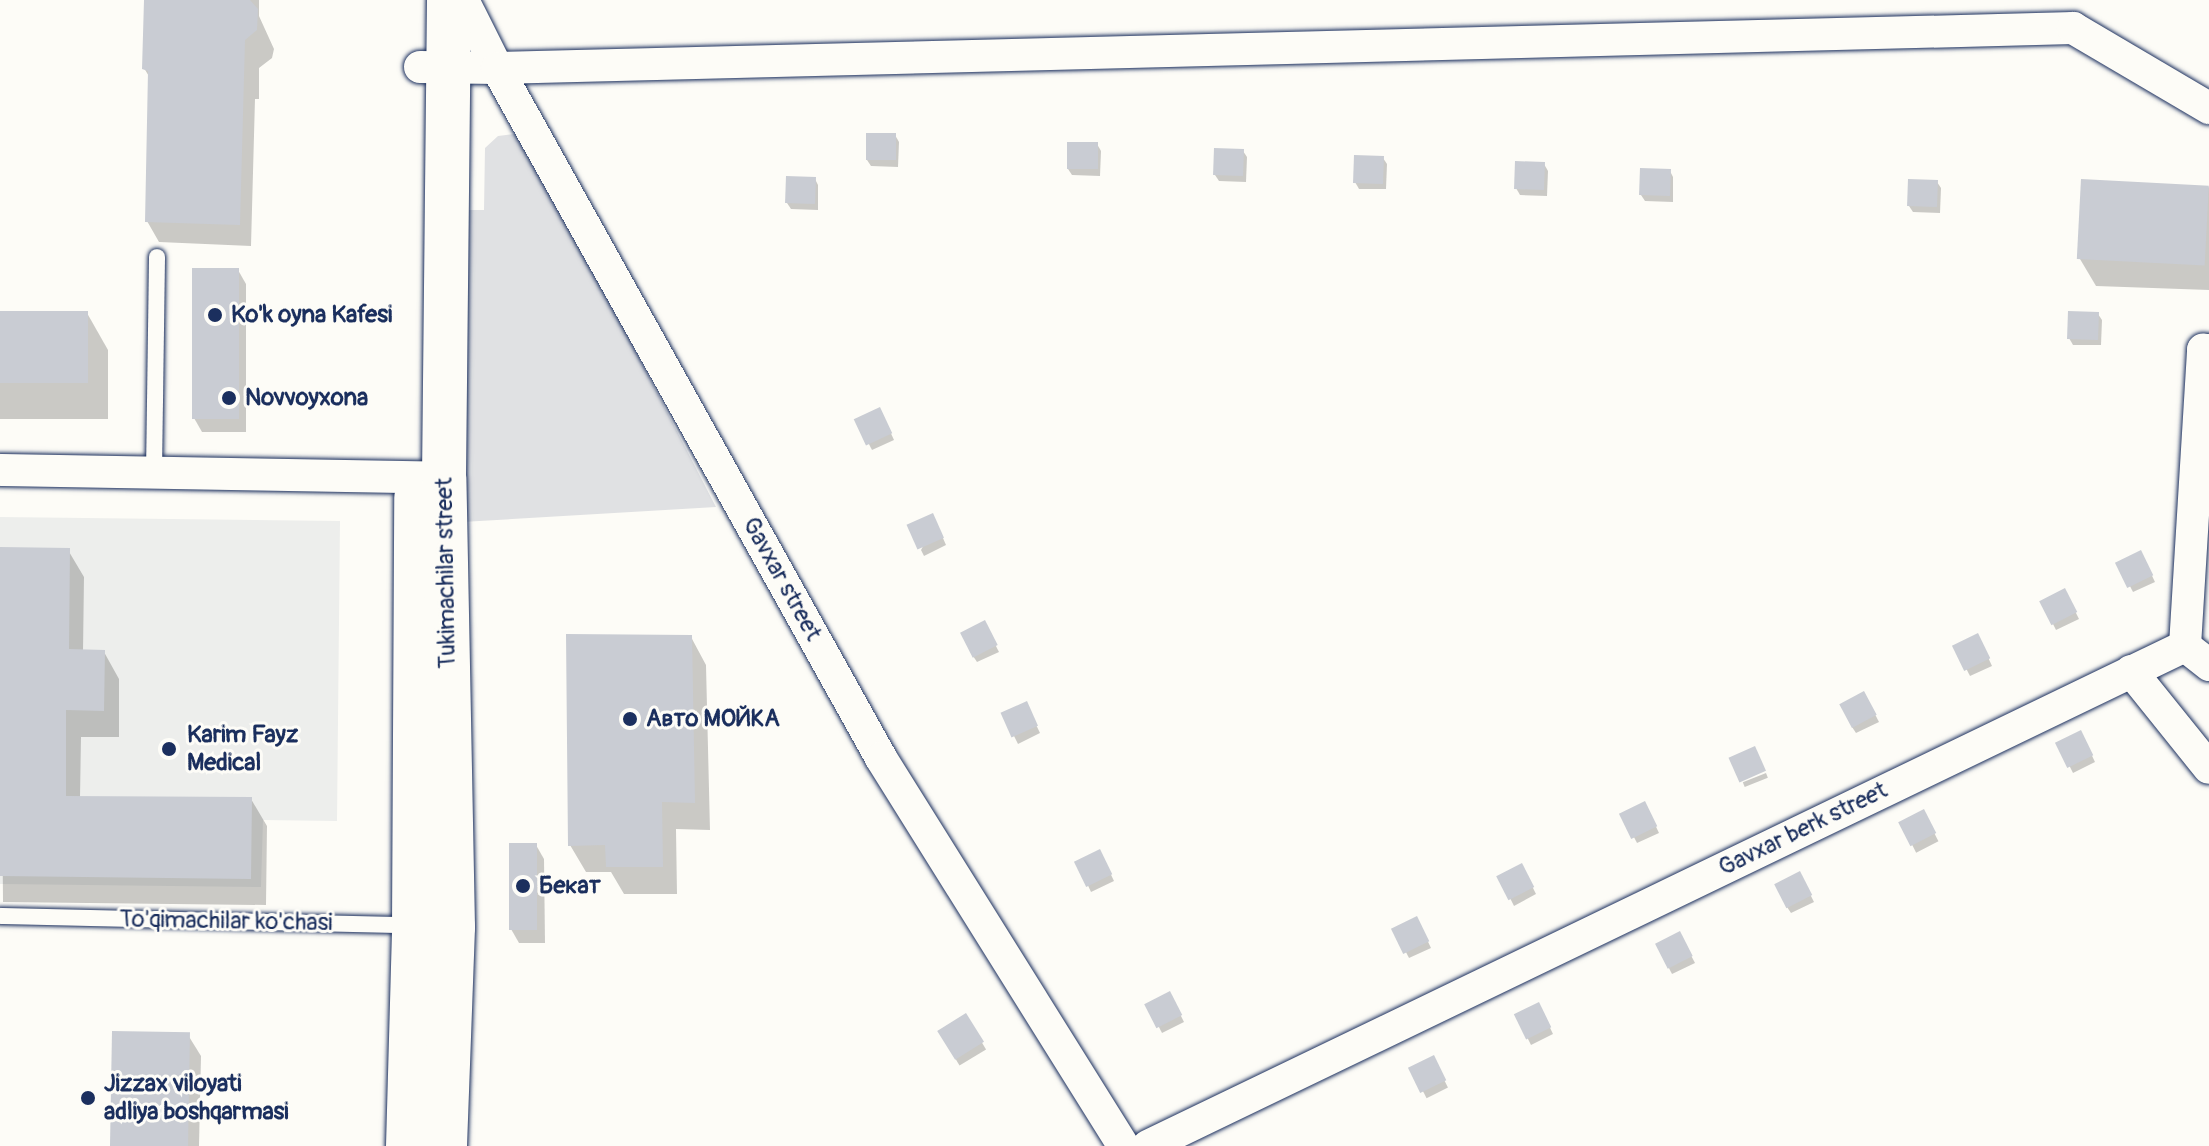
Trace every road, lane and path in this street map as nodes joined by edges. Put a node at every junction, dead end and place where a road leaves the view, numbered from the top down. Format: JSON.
{"nodes":[{"id":1,"x":420,"y":0,"type":"edge"},
{"id":2,"x":449,"y":0,"type":"edge"},
{"id":3,"x":463,"y":0,"type":"edge"},
{"id":4,"x":434,"y":68,"type":"junction"},
{"id":5,"x":497,"y":68,"type":"junction"},
{"id":6,"x":2209,"y":108,"type":"edge"},
{"id":7,"x":157,"y":257,"type":"dead end"},
{"id":8,"x":2209,"y":350,"type":"edge"},
{"id":9,"x":0,"y":470,"type":"edge"},
{"id":10,"x":154,"y":473,"type":"junction"},
{"id":11,"x":430,"y":479,"type":"junction"},
{"id":12,"x":2197,"y":656,"type":"edge"},
{"id":13,"x":2131,"y":671,"type":"junction"},
{"id":14,"x":2209,"y":768,"type":"edge"},
{"id":15,"x":0,"y":916,"type":"edge"},
{"id":16,"x":434,"y":926,"type":"junction"},
{"id":17,"x":408,"y":1146,"type":"edge"},
{"id":18,"x":445,"y":1146,"type":"edge"},
{"id":19,"x":1123,"y":1146,"type":"edge"},
{"id":20,"x":1148,"y":1146,"type":"edge"}],
"edges":[{"from":1,"to":4,"type":"main road","name":"Tukimachilar street"},
{"from":2,"to":4,"type":"main road","name":"Tukimachilar street"},
{"from":3,"to":5,"type":"street","name":"Gavxar street"},
{"from":4,"to":5,"type":"street"},
{"from":4,"to":11,"type":"main road","name":"Tukimachilar street"},
{"from":5,"to":6,"type":"street"},
{"from":5,"to":19,"type":"street","name":"Gavxar street"},
{"from":7,"to":10,"type":"lane"},
{"from":8,"to":12,"type":"street","name":"Gavxar berk street"},
{"from":9,"to":10,"type":"street"},
{"from":10,"to":11,"type":"street"},
{"from":11,"to":16,"type":"main road","name":"Tukimachilar street"},
{"from":12,"to":13,"type":"street","name":"Gavxar berk street"},
{"from":13,"to":14,"type":"street"},
{"from":13,"to":20,"type":"street","name":"Gavxar berk street"},
{"from":15,"to":16,"type":"lane","name":"To'qimachilar ko'chasi"},
{"from":16,"to":17,"type":"main road","name":"Tukimachilar street"},
{"from":16,"to":18,"type":"main road","name":"Tukimachilar street"}]}
